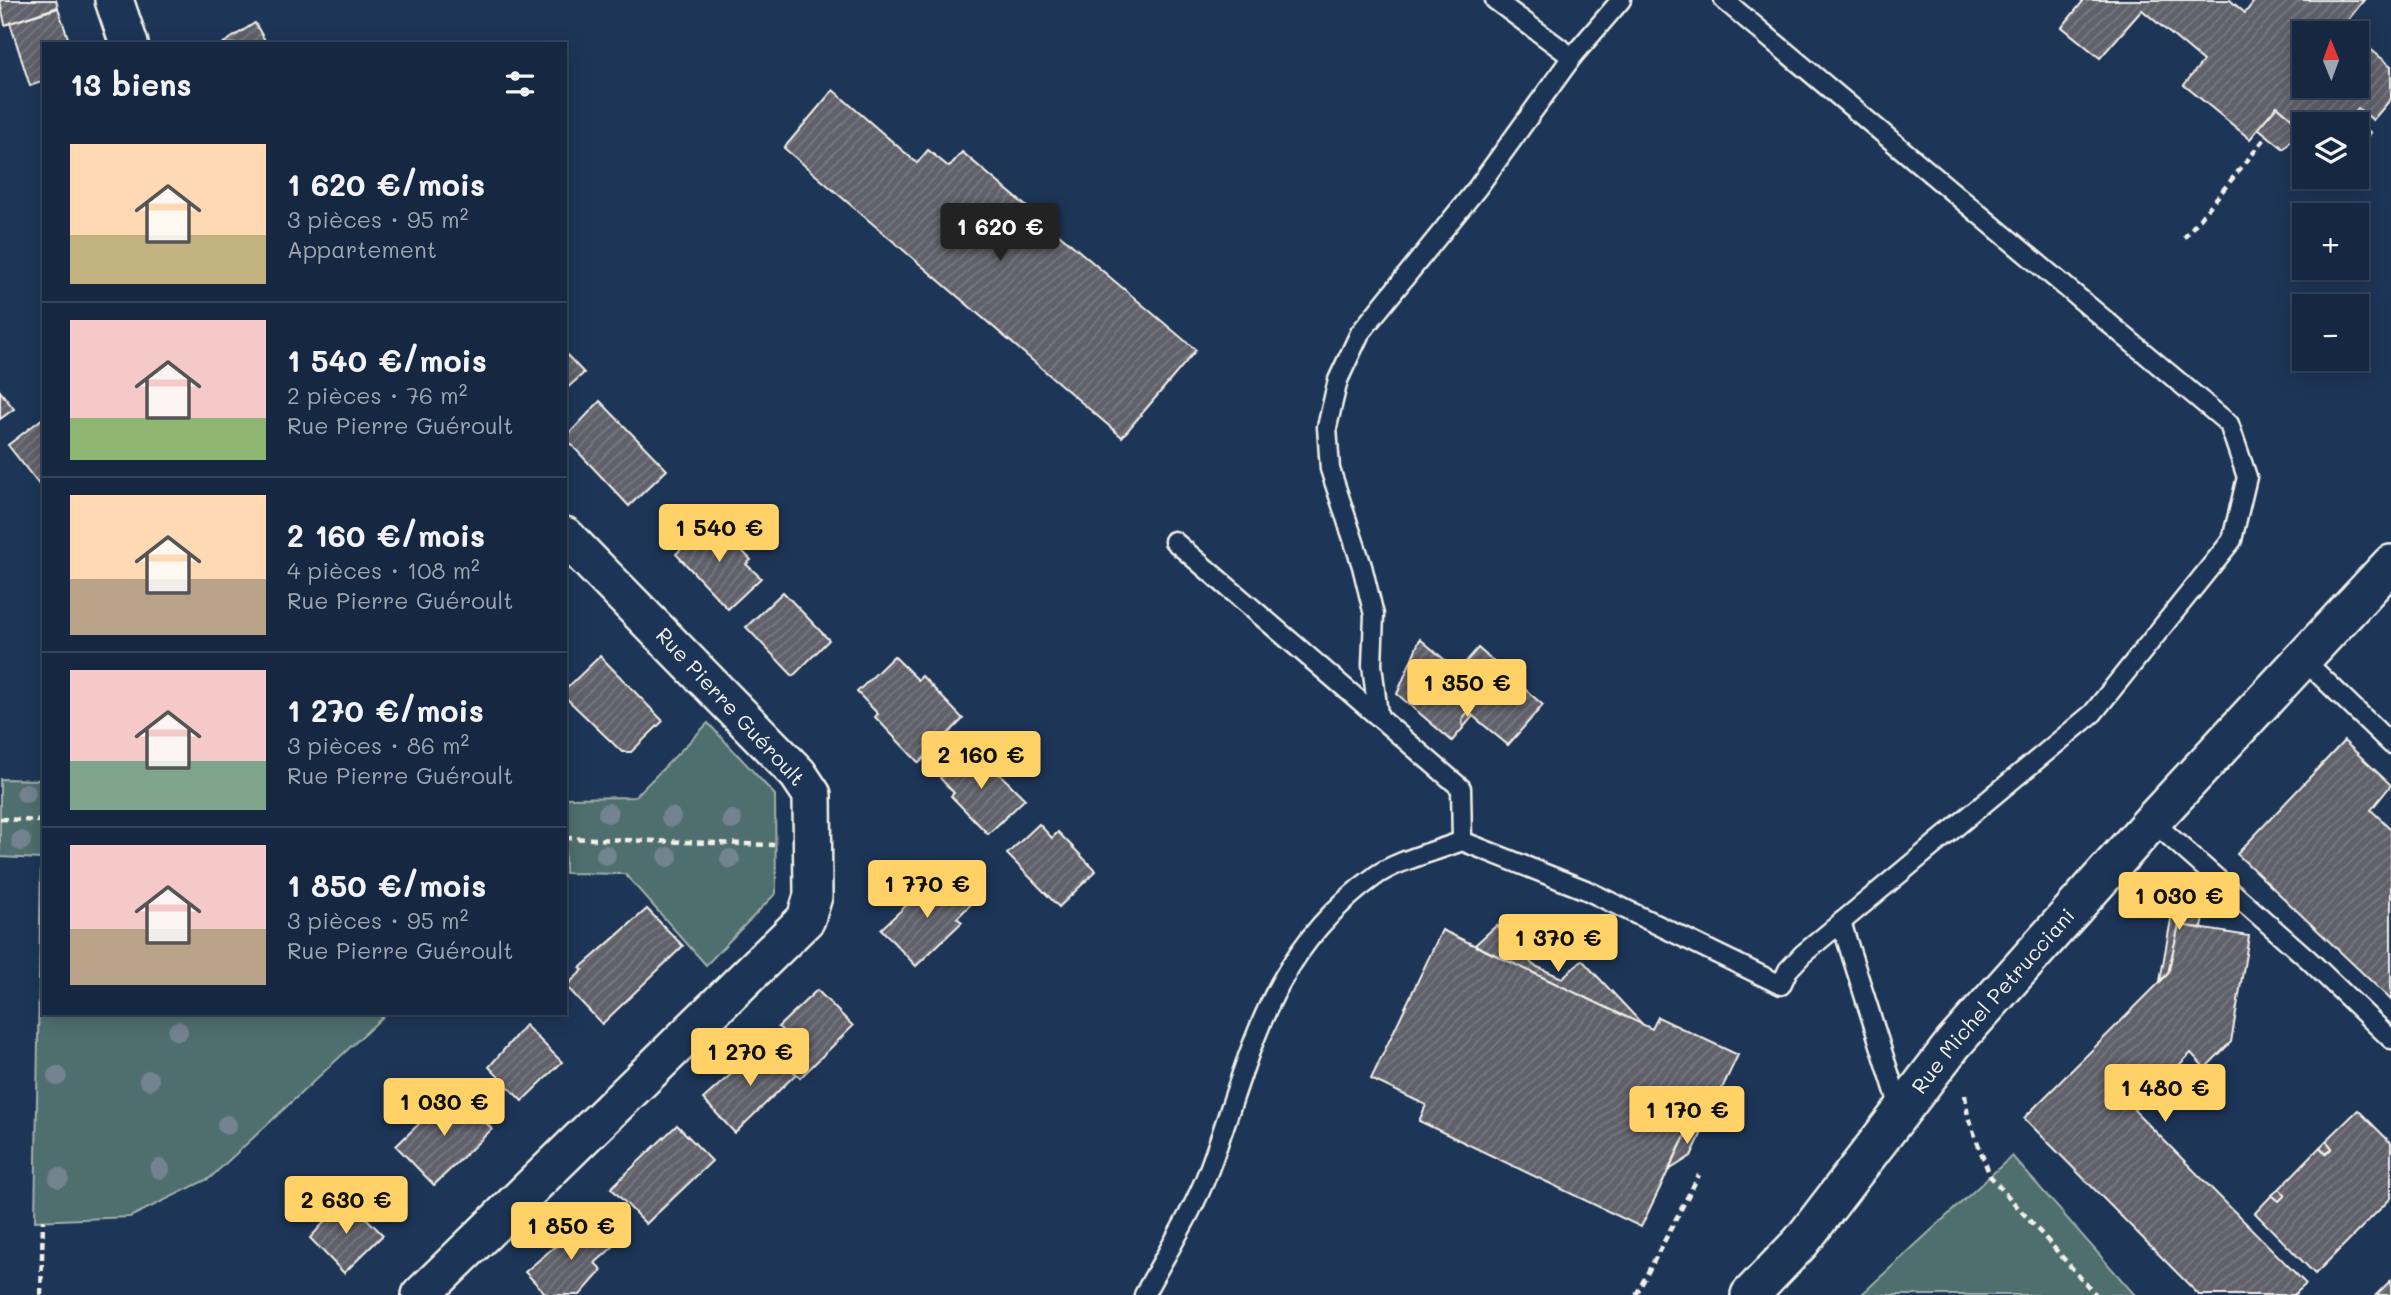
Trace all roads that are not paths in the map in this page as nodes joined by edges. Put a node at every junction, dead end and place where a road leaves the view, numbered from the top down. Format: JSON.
{"nodes":[{"id":1,"x":114,"y":0,"type":"edge"},
{"id":2,"x":1495,"y":0,"type":"edge"},
{"id":3,"x":1621,"y":0,"type":"edge"},
{"id":4,"x":1724,"y":0,"type":"edge"},
{"id":5,"x":128,"y":42,"type":"edge"},
{"id":6,"x":1572,"y":57,"type":"junction"},
{"id":7,"x":567,"y":538,"type":"edge"},
{"id":8,"x":1174,"y":541,"type":"dead end"},
{"id":9,"x":2391,"y":564,"type":"edge"},
{"id":10,"x":2304,"y":660,"type":"junction"},
{"id":11,"x":1378,"y":714,"type":"junction"},
{"id":12,"x":2391,"y":744,"type":"edge"},
{"id":13,"x":2152,"y":821,"type":"junction"},
{"id":14,"x":1462,"y":841,"type":"junction"},
{"id":15,"x":1841,"y":922,"type":"junction"},
{"id":16,"x":2391,"y":1039,"type":"edge"},
{"id":17,"x":1902,"y":1114,"type":"junction"},
{"id":18,"x":421,"y":1295,"type":"edge"},
{"id":19,"x":1144,"y":1295,"type":"edge"},
{"id":20,"x":1750,"y":1295,"type":"edge"}],
"edges":[{"from":1,"to":5,"type":"street"},
{"from":2,"to":6,"type":"lane"},
{"from":3,"to":6,"type":"lane"},
{"from":4,"to":15,"type":"lane"},
{"from":6,"to":11,"type":"lane"},
{"from":7,"to":18,"type":"street","name":"Rue Pierre Guéroult"},
{"from":8,"to":11,"type":"lane"},
{"from":9,"to":10,"type":"street","name":"Rue Michel Petrucciani"},
{"from":10,"to":12,"type":"lane"},
{"from":10,"to":13,"type":"street","name":"Rue Michel Petrucciani"},
{"from":11,"to":14,"type":"lane"},
{"from":13,"to":16,"type":"lane"},
{"from":13,"to":17,"type":"street","name":"Rue Michel Petrucciani"},
{"from":14,"to":15,"type":"lane"},
{"from":14,"to":19,"type":"lane"},
{"from":15,"to":17,"type":"lane"},
{"from":17,"to":20,"type":"street","name":"Rue Michel Petrucciani"}]}
